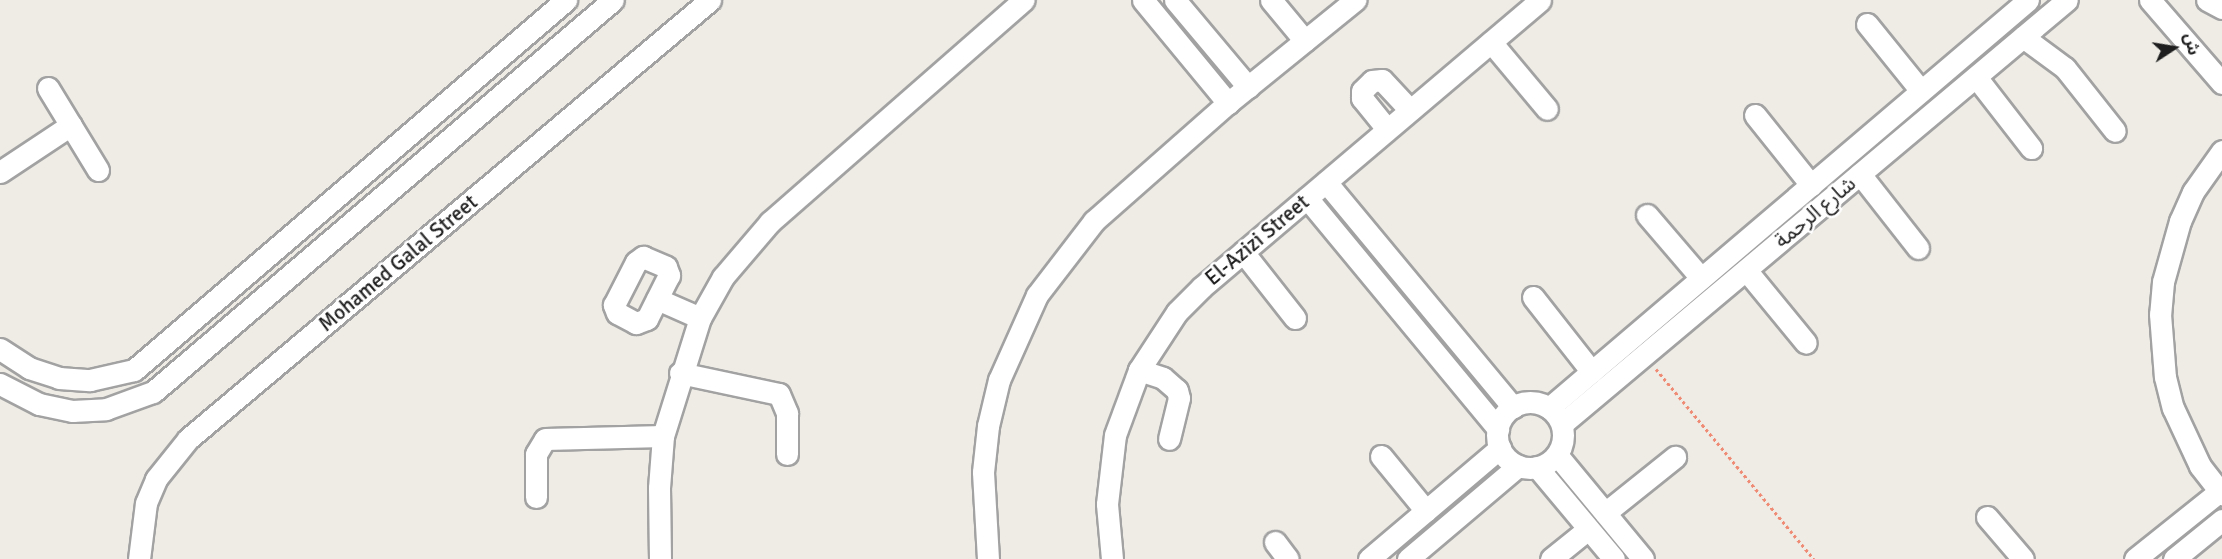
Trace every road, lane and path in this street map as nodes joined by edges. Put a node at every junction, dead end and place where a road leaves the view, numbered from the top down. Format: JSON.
{"nodes":[{"id":1,"x":566,"y":0,"type":"edge"},
{"id":2,"x":613,"y":0,"type":"edge"},
{"id":3,"x":710,"y":0,"type":"edge"},
{"id":4,"x":1024,"y":0,"type":"edge"},
{"id":5,"x":1143,"y":0,"type":"edge"},
{"id":6,"x":1175,"y":0,"type":"edge"},
{"id":7,"x":1271,"y":0,"type":"edge"},
{"id":8,"x":1355,"y":0,"type":"edge"},
{"id":9,"x":1540,"y":0,"type":"edge"},
{"id":10,"x":2028,"y":0,"type":"edge"},
{"id":11,"x":2067,"y":0,"type":"edge"},
{"id":12,"x":2150,"y":0,"type":"edge"},
{"id":13,"x":2207,"y":0,"type":"edge"},
{"id":14,"x":2222,"y":8,"type":"edge"},
{"id":15,"x":1867,"y":24,"type":"dead end"},
{"id":16,"x":2023,"y":37,"type":"junction"},
{"id":17,"x":1305,"y":41,"type":"junction"},
{"id":18,"x":1491,"y":42,"type":"junction"},
{"id":19,"x":1976,"y":77,"type":"junction"},
{"id":20,"x":2222,"y":83,"type":"edge"},
{"id":21,"x":1248,"y":87,"type":"junction"},
{"id":22,"x":48,"y":88,"type":"dead end"},
{"id":23,"x":1921,"y":91,"type":"junction"},
{"id":24,"x":1228,"y":103,"type":"junction"},
{"id":25,"x":1410,"y":110,"type":"junction"},
{"id":26,"x":1547,"y":110,"type":"dead end"},
{"id":27,"x":1755,"y":115,"type":"dead end"},
{"id":28,"x":71,"y":125,"type":"junction"},
{"id":29,"x":1387,"y":129,"type":"junction"},
{"id":30,"x":2115,"y":131,"type":"dead end"},
{"id":31,"x":2031,"y":148,"type":"dead end"},
{"id":32,"x":2222,"y":151,"type":"edge"},
{"id":33,"x":98,"y":170,"type":"dead end"},
{"id":34,"x":0,"y":172,"type":"edge"},
{"id":35,"x":1860,"y":174,"type":"junction"},
{"id":36,"x":1326,"y":182,"type":"junction"},
{"id":37,"x":1811,"y":185,"type":"junction"},
{"id":38,"x":1307,"y":198,"type":"junction"},
{"id":39,"x":1647,"y":215,"type":"dead end"},
{"id":40,"x":1918,"y":248,"type":"dead end"},
{"id":41,"x":1243,"y":252,"type":"junction"},
{"id":42,"x":1746,"y":270,"type":"junction"},
{"id":43,"x":1701,"y":278,"type":"junction"},
{"id":44,"x":1533,"y":297,"type":"dead end"},
{"id":45,"x":657,"y":299,"type":"dead end"},
{"id":46,"x":700,"y":318,"type":"junction"},
{"id":47,"x":1295,"y":318,"type":"dead end"},
{"id":48,"x":1806,"y":343,"type":"dead end"},
{"id":49,"x":0,"y":349,"type":"edge"},
{"id":50,"x":1645,"y":355,"type":"junction"},
{"id":51,"x":1139,"y":370,"type":"junction"},
{"id":52,"x":1592,"y":372,"type":"junction"},
{"id":53,"x":680,"y":373,"type":"junction"},
{"id":54,"x":0,"y":384,"type":"edge"},
{"id":55,"x":1513,"y":407,"type":"junction"},
{"id":56,"x":1555,"y":416,"type":"junction"},
{"id":57,"x":663,"y":436,"type":"junction"},
{"id":58,"x":1499,"y":438,"type":"junction"},
{"id":59,"x":1168,"y":439,"type":"dead end"},
{"id":60,"x":787,"y":454,"type":"dead end"},
{"id":61,"x":1557,"y":455,"type":"junction"},
{"id":62,"x":1381,"y":456,"type":"dead end"},
{"id":63,"x":1675,"y":457,"type":"dead end"},
{"id":64,"x":1528,"y":467,"type":"junction"},
{"id":65,"x":2221,"y":492,"type":"edge"},
{"id":66,"x":536,"y":497,"type":"dead end"},
{"id":67,"x":1426,"y":511,"type":"junction"},
{"id":68,"x":1605,"y":513,"type":"junction"},
{"id":69,"x":1987,"y":517,"type":"dead end"},
{"id":70,"x":2222,"y":520,"type":"edge"},
{"id":71,"x":1588,"y":529,"type":"junction"},
{"id":72,"x":1275,"y":542,"type":"dead end"},
{"id":73,"x":139,"y":559,"type":"edge"},
{"id":74,"x":660,"y":559,"type":"edge"},
{"id":75,"x":988,"y":559,"type":"edge"},
{"id":76,"x":1112,"y":559,"type":"edge"},
{"id":77,"x":1288,"y":559,"type":"edge"},
{"id":78,"x":1369,"y":559,"type":"edge"},
{"id":79,"x":1407,"y":559,"type":"edge"},
{"id":80,"x":1551,"y":559,"type":"edge"},
{"id":81,"x":1614,"y":559,"type":"edge"},
{"id":82,"x":1643,"y":559,"type":"edge"},
{"id":83,"x":1814,"y":559,"type":"edge"},
{"id":84,"x":2023,"y":559,"type":"edge"},
{"id":85,"x":2135,"y":559,"type":"edge"},
{"id":86,"x":2174,"y":559,"type":"edge"}],
"edges":[{"from":1,"to":49,"type":"street"},
{"from":2,"to":54,"type":"street"},
{"from":3,"to":73,"type":"street","name":"Mohamed Galal Street"},
{"from":4,"to":46,"type":"street"},
{"from":5,"to":24,"type":"street"},
{"from":6,"to":21,"type":"street"},
{"from":7,"to":17,"type":"street"},
{"from":8,"to":17,"type":"street"},
{"from":9,"to":18,"type":"street","name":"El-Azizi Street"},
{"from":10,"to":23,"type":"street","name":"شارع الرحمة"},
{"from":11,"to":16,"type":"street","name":"شارع الرحمة"},
{"from":12,"to":20,"type":"street"},
{"from":13,"to":14,"type":"street"},
{"from":15,"to":23,"type":"street"},
{"from":16,"to":19,"type":"street","name":"شارع الرحمة"},
{"from":16,"to":30,"type":"street"},
{"from":17,"to":21,"type":"street"},
{"from":18,"to":25,"type":"street","name":"El-Azizi Street"},
{"from":18,"to":26,"type":"street"},
{"from":19,"to":31,"type":"street"},
{"from":19,"to":35,"type":"street","name":"شارع الرحمة"},
{"from":21,"to":24,"type":"street"},
{"from":22,"to":28,"type":"street"},
{"from":23,"to":37,"type":"street","name":"شارع الرحمة"},
{"from":24,"to":75,"type":"street"},
{"from":25,"to":29,"type":"street","name":"El-Azizi Street"},
{"from":25,"to":29,"type":"street"},
{"from":27,"to":37,"type":"street"},
{"from":28,"to":33,"type":"street"},
{"from":28,"to":34,"type":"street"},
{"from":29,"to":36,"type":"street","name":"El-Azizi Street"},
{"from":32,"to":65,"type":"street"},
{"from":35,"to":40,"type":"street"},
{"from":35,"to":42,"type":"street","name":"شارع الرحمة"},
{"from":36,"to":38,"type":"street","name":"El-Azizi Street"},
{"from":36,"to":55,"type":"street"},
{"from":37,"to":43,"type":"street","name":"شارع الرحمة"},
{"from":38,"to":41,"type":"street","name":"El-Azizi Street"},
{"from":38,"to":58,"type":"street"},
{"from":39,"to":43,"type":"street"},
{"from":41,"to":47,"type":"street"},
{"from":41,"to":51,"type":"street","name":"El-Azizi Street"},
{"from":42,"to":48,"type":"street"},
{"from":42,"to":50,"type":"street","name":"شارع الرحمة"},
{"from":43,"to":52,"type":"street","name":"شارع الرحمة"},
{"from":44,"to":52,"type":"street"},
{"from":45,"to":46,"type":"street"},
{"from":46,"to":53,"type":"street"},
{"from":50,"to":56,"type":"street","name":"شارع الرحمة"},
{"from":50,"to":83,"type":"path"},
{"from":51,"to":59,"type":"street"},
{"from":51,"to":76,"type":"street","name":"El-Azizi Street"},
{"from":52,"to":56,"type":"street","name":"شارع الرحمة"},
{"from":53,"to":57,"type":"street"},
{"from":53,"to":60,"type":"street"},
{"from":55,"to":56,"type":"street"},
{"from":55,"to":58,"type":"street"},
{"from":56,"to":61,"type":"street"},
{"from":57,"to":66,"type":"street"},
{"from":57,"to":74,"type":"street"},
{"from":58,"to":64,"type":"street"},
{"from":58,"to":67,"type":"street"},
{"from":61,"to":64,"type":"street"},
{"from":61,"to":68,"type":"street"},
{"from":62,"to":67,"type":"street"},
{"from":63,"to":68,"type":"street"},
{"from":64,"to":71,"type":"street"},
{"from":64,"to":79,"type":"street"},
{"from":65,"to":85,"type":"street"},
{"from":67,"to":78,"type":"street"},
{"from":68,"to":82,"type":"street"},
{"from":69,"to":84,"type":"street"},
{"from":70,"to":86,"type":"street"},
{"from":71,"to":80,"type":"street"},
{"from":71,"to":81,"type":"street"},
{"from":72,"to":77,"type":"street"}]}
